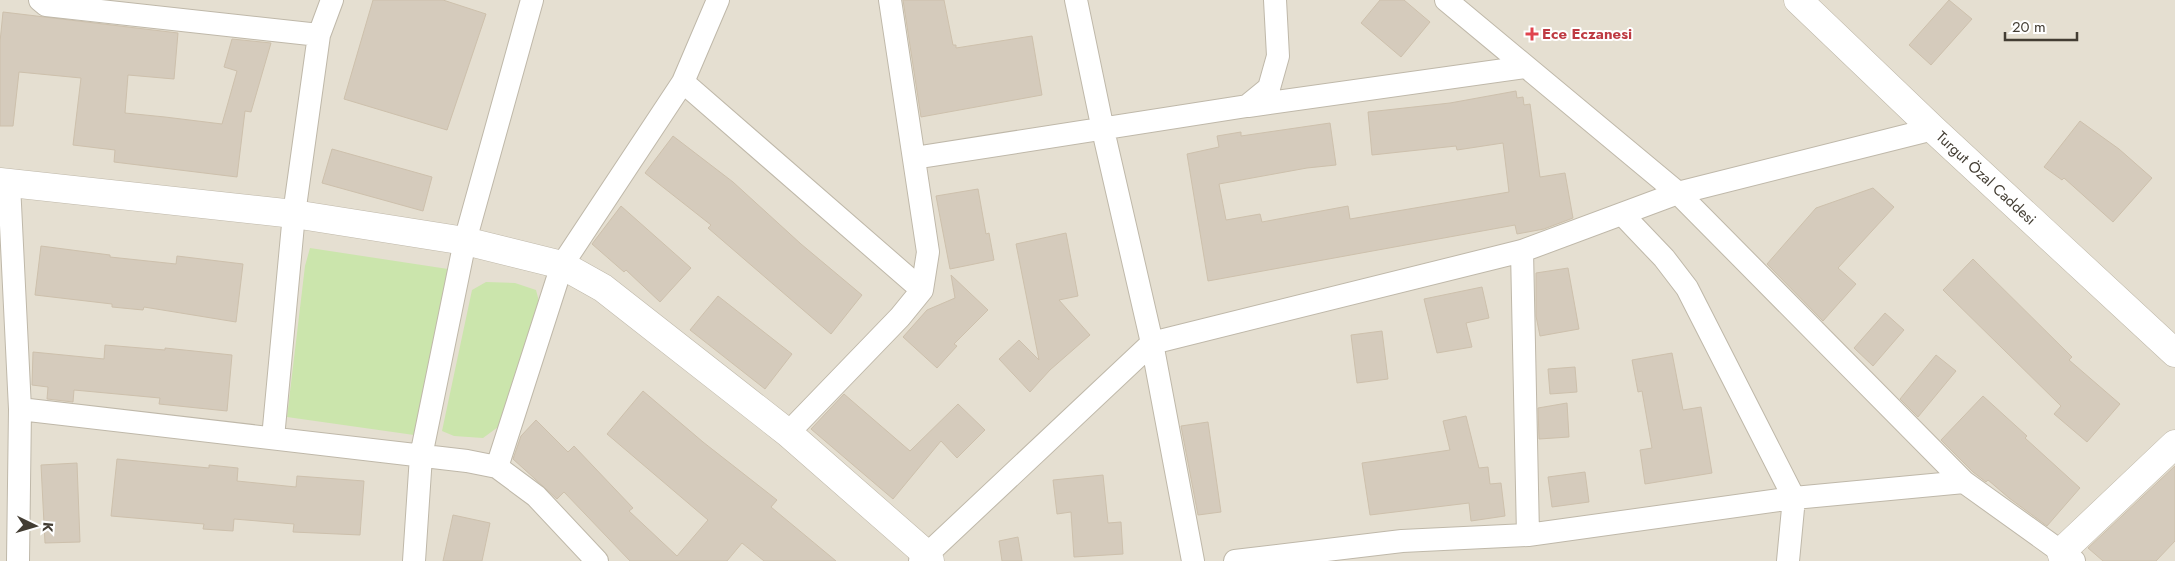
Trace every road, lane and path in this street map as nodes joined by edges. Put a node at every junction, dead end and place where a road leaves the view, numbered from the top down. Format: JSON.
{"nodes":[{"id":1,"x":40,"y":0,"type":"edge"},
{"id":2,"x":332,"y":0,"type":"edge"},
{"id":3,"x":532,"y":0,"type":"edge"},
{"id":4,"x":718,"y":0,"type":"edge"},
{"id":5,"x":890,"y":0,"type":"edge"},
{"id":6,"x":1076,"y":0,"type":"edge"},
{"id":7,"x":1275,"y":0,"type":"edge"},
{"id":8,"x":1446,"y":0,"type":"edge"},
{"id":9,"x":1798,"y":0,"type":"edge"},
{"id":10,"x":319,"y":35,"type":"junction"},
{"id":11,"x":1526,"y":67,"type":"junction"},
{"id":12,"x":683,"y":82,"type":"junction"},
{"id":13,"x":1247,"y":106,"type":"junction"},
{"id":14,"x":1933,"y":129,"type":"junction"},
{"id":15,"x":1103,"y":130,"type":"junction"},
{"id":16,"x":914,"y":158,"type":"junction"},
{"id":17,"x":4,"y":183,"type":"edge"},
{"id":18,"x":1678,"y":193,"type":"junction"},
{"id":19,"x":294,"y":214,"type":"junction"},
{"id":20,"x":1622,"y":214,"type":"junction"},
{"id":21,"x":466,"y":241,"type":"junction"},
{"id":22,"x":1522,"y":251,"type":"junction"},
{"id":23,"x":562,"y":266,"type":"junction"},
{"id":24,"x":922,"y":290,"type":"junction"},
{"id":25,"x":1152,"y":343,"type":"junction"},
{"id":26,"x":2175,"y":354,"type":"edge"},
{"id":27,"x":20,"y":409,"type":"junction"},
{"id":28,"x":788,"y":433,"type":"junction"},
{"id":29,"x":273,"y":438,"type":"junction"},
{"id":30,"x":2175,"y":444,"type":"edge"},
{"id":31,"x":421,"y":456,"type":"junction"},
{"id":32,"x":497,"y":467,"type":"junction"},
{"id":33,"x":1964,"y":482,"type":"junction"},
{"id":34,"x":1794,"y":498,"type":"junction"},
{"id":35,"x":1528,"y":535,"type":"junction"},
{"id":36,"x":1404,"y":551,"type":"edge"},
{"id":37,"x":2066,"y":558,"type":"edge"},
{"id":38,"x":925,"y":559,"type":"edge"},
{"id":39,"x":18,"y":561,"type":"edge"},
{"id":40,"x":414,"y":561,"type":"edge"},
{"id":41,"x":597,"y":561,"type":"edge"},
{"id":42,"x":1193,"y":561,"type":"edge"},
{"id":43,"x":1235,"y":561,"type":"edge"},
{"id":44,"x":1788,"y":561,"type":"edge"}],
"edges":[{"from":1,"to":10,"type":"street"},
{"from":2,"to":10,"type":"street"},
{"from":3,"to":21,"type":"street"},
{"from":4,"to":12,"type":"street"},
{"from":5,"to":16,"type":"street"},
{"from":6,"to":15,"type":"street"},
{"from":7,"to":13,"type":"street"},
{"from":8,"to":11,"type":"street"},
{"from":9,"to":14,"type":"street","name":"Turgut Özal Caddesi"},
{"from":10,"to":19,"type":"street"},
{"from":11,"to":13,"type":"street"},
{"from":11,"to":18,"type":"street"},
{"from":12,"to":23,"type":"street"},
{"from":12,"to":24,"type":"street"},
{"from":13,"to":15,"type":"street"},
{"from":14,"to":18,"type":"street"},
{"from":14,"to":26,"type":"street","name":"Turgut Özal Caddesi"},
{"from":15,"to":16,"type":"street"},
{"from":15,"to":25,"type":"street"},
{"from":16,"to":24,"type":"street"},
{"from":17,"to":19,"type":"street"},
{"from":17,"to":27,"type":"street"},
{"from":18,"to":20,"type":"street"},
{"from":18,"to":33,"type":"street"},
{"from":19,"to":21,"type":"street"},
{"from":19,"to":29,"type":"street"},
{"from":20,"to":22,"type":"street"},
{"from":20,"to":34,"type":"street"},
{"from":21,"to":23,"type":"street"},
{"from":21,"to":31,"type":"street"},
{"from":22,"to":25,"type":"street"},
{"from":22,"to":35,"type":"street"},
{"from":23,"to":28,"type":"street"},
{"from":23,"to":32,"type":"street"},
{"from":24,"to":28,"type":"street"},
{"from":25,"to":38,"type":"street"},
{"from":25,"to":42,"type":"street"},
{"from":27,"to":29,"type":"street"},
{"from":27,"to":39,"type":"street"},
{"from":28,"to":38,"type":"street"},
{"from":29,"to":31,"type":"street"},
{"from":30,"to":37,"type":"street"},
{"from":31,"to":32,"type":"street"},
{"from":31,"to":40,"type":"street"},
{"from":32,"to":41,"type":"street"},
{"from":33,"to":34,"type":"street"},
{"from":33,"to":37,"type":"street"},
{"from":34,"to":35,"type":"street"},
{"from":34,"to":44,"type":"street"},
{"from":35,"to":36,"type":"street"},
{"from":36,"to":43,"type":"street"}]}
